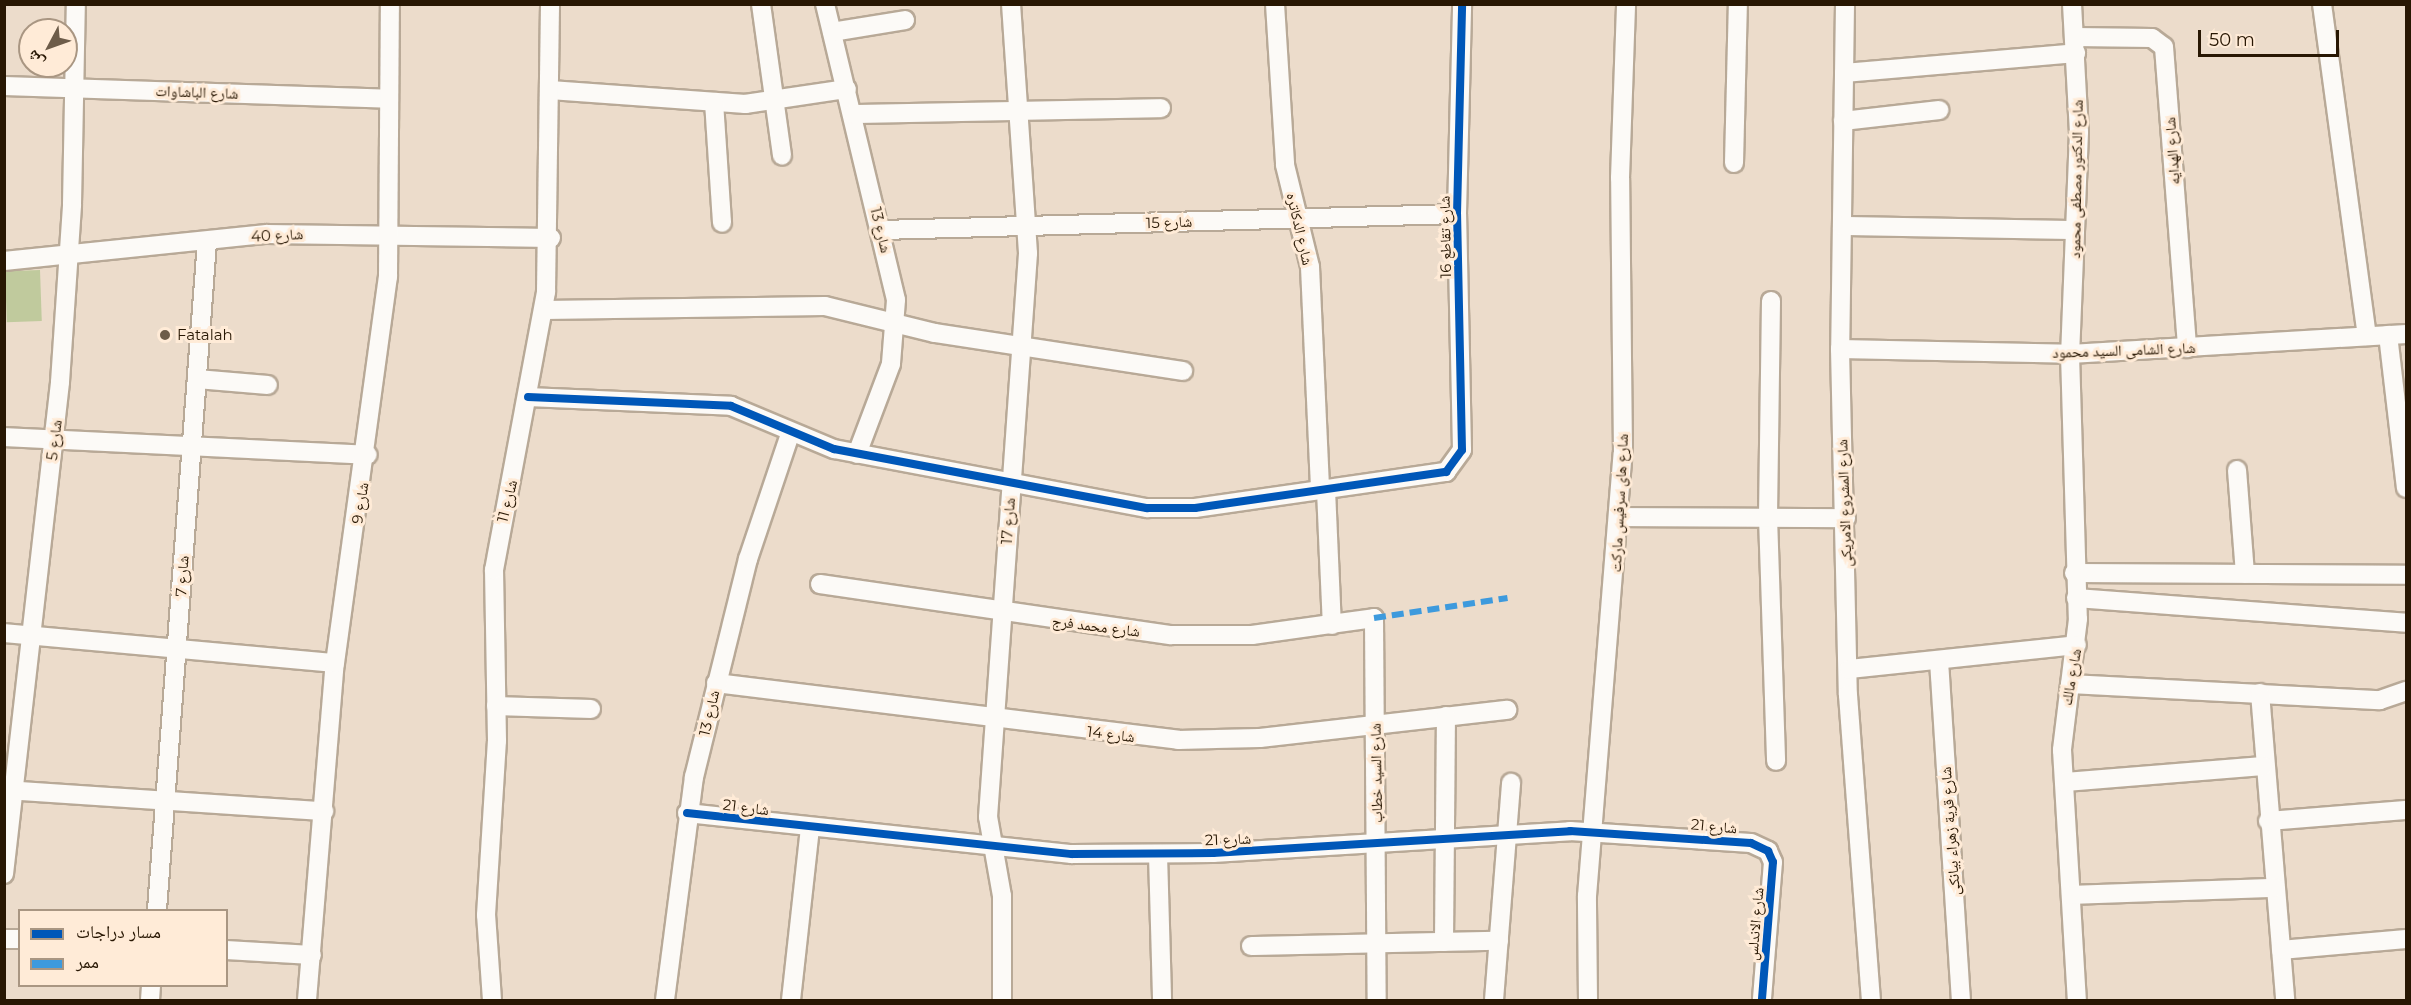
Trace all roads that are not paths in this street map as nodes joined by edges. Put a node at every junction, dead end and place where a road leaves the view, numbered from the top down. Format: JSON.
{"nodes":[{"id":1,"x":76,"y":4,"type":"edge"},
{"id":2,"x":390,"y":4,"type":"edge"},
{"id":3,"x":550,"y":4,"type":"edge"},
{"id":4,"x":761,"y":4,"type":"edge"},
{"id":5,"x":825,"y":4,"type":"edge"},
{"id":6,"x":1011,"y":4,"type":"edge"},
{"id":7,"x":1275,"y":4,"type":"edge"},
{"id":8,"x":1462,"y":4,"type":"edge"},
{"id":9,"x":1626,"y":4,"type":"edge"},
{"id":10,"x":1738,"y":4,"type":"edge"},
{"id":11,"x":1845,"y":4,"type":"edge"},
{"id":12,"x":2072,"y":4,"type":"edge"},
{"id":13,"x":2322,"y":4,"type":"edge"},
{"id":14,"x":905,"y":20,"type":"dead end"},
{"id":15,"x":832,"y":32,"type":"junction"},
{"id":16,"x":2075,"y":45,"type":"junction"},
{"id":17,"x":1844,"y":73,"type":"junction"},
{"id":18,"x":4,"y":86,"type":"edge"},
{"id":19,"x":76,"y":88,"type":"junction"},
{"id":20,"x":847,"y":89,"type":"junction"},
{"id":21,"x":550,"y":90,"type":"junction"},
{"id":22,"x":389,"y":99,"type":"junction"},
{"id":23,"x":714,"y":102,"type":"junction"},
{"id":24,"x":778,"y":102,"type":"junction"},
{"id":25,"x":1161,"y":108,"type":"dead end"},
{"id":26,"x":1939,"y":110,"type":"dead end"},
{"id":27,"x":1022,"y":111,"type":"junction"},
{"id":28,"x":853,"y":114,"type":"junction"},
{"id":29,"x":1843,"y":121,"type":"junction"},
{"id":30,"x":782,"y":156,"type":"dead end"},
{"id":31,"x":1734,"y":163,"type":"dead end"},
{"id":32,"x":1457,"y":214,"type":"junction"},
{"id":33,"x":1299,"y":218,"type":"junction"},
{"id":34,"x":722,"y":223,"type":"dead end"},
{"id":35,"x":1842,"y":226,"type":"junction"},
{"id":36,"x":1028,"y":227,"type":"junction"},
{"id":37,"x":881,"y":230,"type":"junction"},
{"id":38,"x":2075,"y":230,"type":"junction"},
{"id":39,"x":391,"y":233,"type":"junction"},
{"id":40,"x":550,"y":238,"type":"junction"},
{"id":41,"x":207,"y":242,"type":"junction"},
{"id":42,"x":69,"y":257,"type":"junction"},
{"id":43,"x":4,"y":261,"type":"edge"},
{"id":44,"x":1771,"y":301,"type":"dead end"},
{"id":45,"x":544,"y":310,"type":"junction"},
{"id":46,"x":897,"y":323,"type":"junction"},
{"id":47,"x":2406,"y":334,"type":"edge"},
{"id":48,"x":2388,"y":335,"type":"junction"},
{"id":49,"x":2367,"y":336,"type":"junction"},
{"id":50,"x":1022,"y":345,"type":"junction"},
{"id":51,"x":2187,"y":348,"type":"junction"},
{"id":52,"x":1840,"y":349,"type":"junction"},
{"id":53,"x":2070,"y":354,"type":"junction"},
{"id":54,"x":1183,"y":371,"type":"dead end"},
{"id":55,"x":197,"y":379,"type":"junction"},
{"id":56,"x":268,"y":385,"type":"dead end"},
{"id":57,"x":528,"y":397,"type":"junction"},
{"id":58,"x":790,"y":434,"type":"junction"},
{"id":59,"x":4,"y":437,"type":"edge"},
{"id":60,"x":54,"y":440,"type":"junction"},
{"id":61,"x":192,"y":446,"type":"junction"},
{"id":62,"x":857,"y":454,"type":"junction"},
{"id":63,"x":368,"y":455,"type":"junction"},
{"id":64,"x":2236,"y":470,"type":"dead end"},
{"id":65,"x":1011,"y":482,"type":"junction"},
{"id":66,"x":2406,"y":488,"type":"edge"},
{"id":67,"x":1323,"y":490,"type":"junction"},
{"id":68,"x":1620,"y":518,"type":"junction"},
{"id":69,"x":1768,"y":518,"type":"junction"},
{"id":70,"x":1846,"y":518,"type":"junction"},
{"id":71,"x":2074,"y":573,"type":"junction"},
{"id":72,"x":2245,"y":574,"type":"junction"},
{"id":73,"x":2406,"y":575,"type":"edge"},
{"id":74,"x":820,"y":585,"type":"dead end"},
{"id":75,"x":2076,"y":598,"type":"junction"},
{"id":76,"x":1002,"y":614,"type":"junction"},
{"id":77,"x":1374,"y":618,"type":"joint"},
{"id":78,"x":2406,"y":623,"type":"edge"},
{"id":79,"x":1332,"y":624,"type":"junction"},
{"id":80,"x":4,"y":633,"type":"edge"},
{"id":81,"x":30,"y":634,"type":"junction"},
{"id":82,"x":2077,"y":645,"type":"junction"},
{"id":83,"x":176,"y":647,"type":"junction"},
{"id":84,"x":1939,"y":661,"type":"junction"},
{"id":85,"x":335,"y":663,"type":"junction"},
{"id":86,"x":1849,"y":669,"type":"junction"},
{"id":87,"x":716,"y":683,"type":"junction"},
{"id":88,"x":2070,"y":684,"type":"junction"},
{"id":89,"x":2406,"y":691,"type":"edge"},
{"id":90,"x":2260,"y":693,"type":"junction"},
{"id":91,"x":496,"y":706,"type":"junction"},
{"id":92,"x":591,"y":709,"type":"dead end"},
{"id":93,"x":1507,"y":710,"type":"dead end"},
{"id":94,"x":1446,"y":717,"type":"junction"},
{"id":95,"x":995,"y":719,"type":"junction"},
{"id":96,"x":1376,"y":724,"type":"junction"},
{"id":97,"x":1776,"y":761,"type":"dead end"},
{"id":98,"x":2263,"y":766,"type":"junction"},
{"id":99,"x":2065,"y":782,"type":"junction"},
{"id":100,"x":1511,"y":783,"type":"dead end"},
{"id":101,"x":9,"y":790,"type":"edge"},
{"id":102,"x":165,"y":800,"type":"junction"},
{"id":103,"x":2406,"y":810,"type":"edge"},
{"id":104,"x":324,"y":811,"type":"junction"},
{"id":105,"x":687,"y":813,"type":"junction"},
{"id":106,"x":2268,"y":821,"type":"junction"},
{"id":107,"x":810,"y":828,"type":"junction"},
{"id":108,"x":1592,"y":831,"type":"junction"},
{"id":109,"x":1508,"y":835,"type":"junction"},
{"id":110,"x":1445,"y":838,"type":"junction"},
{"id":111,"x":1377,"y":842,"type":"junction"},
{"id":112,"x":993,"y":849,"type":"junction"},
{"id":113,"x":1768,"y":851,"type":"joint"},
{"id":114,"x":1158,"y":854,"type":"junction"},
{"id":115,"x":4,"y":874,"type":"edge"},
{"id":116,"x":2275,"y":888,"type":"junction"},
{"id":117,"x":2071,"y":895,"type":"junction"},
{"id":118,"x":157,"y":909,"type":"edge"},
{"id":119,"x":2406,"y":939,"type":"edge"},
{"id":120,"x":1499,"y":941,"type":"junction"},
{"id":121,"x":1444,"y":942,"type":"junction"},
{"id":122,"x":1377,"y":944,"type":"junction"},
{"id":123,"x":1251,"y":946,"type":"dead end"},
{"id":124,"x":2281,"y":950,"type":"junction"},
{"id":125,"x":228,"y":951,"type":"edge"},
{"id":126,"x":312,"y":955,"type":"junction"},
{"id":127,"x":307,"y":1000,"type":"edge"},
{"id":128,"x":492,"y":1000,"type":"edge"},
{"id":129,"x":665,"y":1000,"type":"edge"},
{"id":130,"x":791,"y":1000,"type":"edge"},
{"id":131,"x":1002,"y":1000,"type":"edge"},
{"id":132,"x":1161,"y":1000,"type":"edge"},
{"id":133,"x":1377,"y":1000,"type":"edge"},
{"id":134,"x":1494,"y":1000,"type":"edge"},
{"id":135,"x":1588,"y":1000,"type":"edge"},
{"id":136,"x":1762,"y":1000,"type":"edge"},
{"id":137,"x":1871,"y":1000,"type":"edge"},
{"id":138,"x":1961,"y":1000,"type":"edge"},
{"id":139,"x":2077,"y":1000,"type":"edge"},
{"id":140,"x":2285,"y":1000,"type":"edge"}],
"edges":[{"from":1,"to":19,"type":"street","name":"شارع 5"},
{"from":2,"to":22,"type":"street","name":"شارع 9"},
{"from":3,"to":21,"type":"street","name":"شارع 11"},
{"from":4,"to":24,"type":"street"},
{"from":5,"to":15,"type":"street","name":"شارع 13"},
{"from":6,"to":27,"type":"street","name":"شارع 17"},
{"from":7,"to":33,"type":"street","name":"شارع الدكاتره"},
{"from":8,"to":32,"type":"street","name":"شارع تقاطع 16"},
{"from":9,"to":68,"type":"street","name":"شارع هاى سرفيس ماركت"},
{"from":10,"to":31,"type":"street"},
{"from":11,"to":17,"type":"street","name":"شارع المشروع الامريكى"},
{"from":12,"to":16,"type":"street","name":"شارع الدكتور مصطفى محمود"},
{"from":13,"to":49,"type":"street"},
{"from":14,"to":15,"type":"street"},
{"from":15,"to":20,"type":"street","name":"شارع 13"},
{"from":16,"to":17,"type":"street","name":"شارع الهدايه"},
{"from":16,"to":38,"type":"street","name":"شارع الدكتور مصطفى محمود"},
{"from":16,"to":51,"type":"street","name":"شارع الهدايه"},
{"from":17,"to":29,"type":"street","name":"شارع المشروع الامريكى"},
{"from":18,"to":19,"type":"street","name":"شارع الباشاوات"},
{"from":19,"to":22,"type":"street","name":"شارع الباشاوات"},
{"from":19,"to":42,"type":"street","name":"شارع 5"},
{"from":20,"to":24,"type":"street"},
{"from":20,"to":28,"type":"street","name":"شارع 13"},
{"from":21,"to":23,"type":"street"},
{"from":21,"to":40,"type":"street","name":"شارع 11"},
{"from":22,"to":39,"type":"street","name":"شارع 9"},
{"from":23,"to":24,"type":"street"},
{"from":23,"to":34,"type":"street"},
{"from":24,"to":30,"type":"street"},
{"from":25,"to":27,"type":"street"},
{"from":26,"to":29,"type":"street"},
{"from":27,"to":28,"type":"street"},
{"from":27,"to":36,"type":"street","name":"شارع 17"},
{"from":28,"to":37,"type":"street","name":"شارع 13"},
{"from":29,"to":35,"type":"street","name":"شارع المشروع الامريكى"},
{"from":32,"to":33,"type":"street","name":"شارع 15"},
{"from":32,"to":67,"type":"street","name":"شارع تقاطع 16"},
{"from":33,"to":36,"type":"street","name":"شارع 15"},
{"from":33,"to":67,"type":"street","name":"شارع الدكاتره"},
{"from":35,"to":38,"type":"street"},
{"from":35,"to":52,"type":"street","name":"شارع المشروع الامريكى"},
{"from":36,"to":37,"type":"street","name":"شارع 15"},
{"from":36,"to":50,"type":"street","name":"شارع 17"},
{"from":37,"to":46,"type":"street","name":"شارع 13"},
{"from":38,"to":53,"type":"street","name":"شارع الدكتور مصطفى محمود"},
{"from":39,"to":40,"type":"street","name":"شارع 40"},
{"from":39,"to":41,"type":"street","name":"شارع 40"},
{"from":39,"to":63,"type":"street","name":"شارع 9"},
{"from":40,"to":45,"type":"street","name":"شارع 11"},
{"from":41,"to":42,"type":"street","name":"شارع 40"},
{"from":41,"to":55,"type":"street","name":"شارع 7"},
{"from":42,"to":43,"type":"street","name":"شارع 40"},
{"from":42,"to":60,"type":"street","name":"شارع 5"},
{"from":44,"to":69,"type":"street"},
{"from":45,"to":46,"type":"street"},
{"from":45,"to":57,"type":"street","name":"شارع 11"},
{"from":46,"to":50,"type":"street"},
{"from":46,"to":62,"type":"street","name":"شارع 13"},
{"from":47,"to":48,"type":"street","name":"شارع الشامى السيد محمود"},
{"from":48,"to":49,"type":"street","name":"شارع الشامى السيد محمود"},
{"from":48,"to":66,"type":"street"},
{"from":49,"to":51,"type":"street","name":"شارع الشامى السيد محمود"},
{"from":50,"to":54,"type":"street"},
{"from":50,"to":65,"type":"street","name":"شارع 17"},
{"from":51,"to":53,"type":"street","name":"شارع الشامى السيد محمود"},
{"from":52,"to":53,"type":"street","name":"شارع الشامى السيد محمود"},
{"from":52,"to":70,"type":"street","name":"شارع المشروع الامريكى"},
{"from":53,"to":71,"type":"street","name":"شارع مالك"},
{"from":55,"to":56,"type":"street"},
{"from":55,"to":61,"type":"street","name":"شارع 7"},
{"from":57,"to":58,"type":"street"},
{"from":57,"to":91,"type":"street","name":"شارع 11"},
{"from":58,"to":62,"type":"street"},
{"from":58,"to":87,"type":"street","name":"شارع 13"},
{"from":59,"to":60,"type":"street"},
{"from":60,"to":61,"type":"street"},
{"from":60,"to":81,"type":"street","name":"شارع 5"},
{"from":61,"to":63,"type":"street"},
{"from":61,"to":83,"type":"street","name":"شارع 7"},
{"from":62,"to":65,"type":"street"},
{"from":63,"to":85,"type":"street","name":"شارع 9"},
{"from":64,"to":72,"type":"street"},
{"from":65,"to":67,"type":"street"},
{"from":65,"to":76,"type":"street","name":"شارع 17"},
{"from":67,"to":79,"type":"street","name":"شارع الدكاتره"},
{"from":68,"to":69,"type":"street"},
{"from":68,"to":108,"type":"street","name":"شارع هاى سرفيس ماركت"},
{"from":69,"to":70,"type":"street"},
{"from":69,"to":97,"type":"street"},
{"from":70,"to":86,"type":"street","name":"شارع المشروع الامريكى"},
{"from":71,"to":72,"type":"street"},
{"from":71,"to":75,"type":"street","name":"شارع مالك"},
{"from":72,"to":73,"type":"street"},
{"from":74,"to":76,"type":"street","name":"شارع محمد فرج"},
{"from":75,"to":78,"type":"street"},
{"from":75,"to":82,"type":"street","name":"شارع مالك"},
{"from":76,"to":79,"type":"street","name":"شارع محمد فرج"},
{"from":76,"to":95,"type":"street","name":"شارع 17"},
{"from":77,"to":79,"type":"street","name":"شارع محمد فرج"},
{"from":77,"to":96,"type":"street","name":"شارع السيد خطاب"},
{"from":80,"to":81,"type":"street"},
{"from":81,"to":83,"type":"street"},
{"from":81,"to":101,"type":"street","name":"شارع 5"},
{"from":82,"to":84,"type":"street"},
{"from":82,"to":88,"type":"street","name":"شارع مالك"},
{"from":83,"to":85,"type":"street"},
{"from":83,"to":102,"type":"street","name":"شارع 7"},
{"from":84,"to":86,"type":"street"},
{"from":84,"to":138,"type":"street","name":"شارع قرية زهراء بيانكى"},
{"from":85,"to":104,"type":"street","name":"شارع 9"},
{"from":86,"to":137,"type":"street","name":"شارع المشروع الامريكى"},
{"from":87,"to":95,"type":"street","name":"شارع 14"},
{"from":87,"to":105,"type":"street","name":"شارع 13"},
{"from":88,"to":90,"type":"street"},
{"from":88,"to":99,"type":"street","name":"شارع مالك"},
{"from":89,"to":90,"type":"street"},
{"from":90,"to":98,"type":"street"},
{"from":91,"to":92,"type":"street"},
{"from":91,"to":128,"type":"street","name":"شارع 11"},
{"from":93,"to":94,"type":"street","name":"شارع 14"},
{"from":94,"to":96,"type":"street","name":"شارع 14"},
{"from":94,"to":110,"type":"street"},
{"from":95,"to":96,"type":"street","name":"شارع 14"},
{"from":95,"to":112,"type":"street","name":"شارع 17"},
{"from":96,"to":111,"type":"street","name":"شارع السيد خطاب"},
{"from":98,"to":99,"type":"street"},
{"from":98,"to":106,"type":"street"},
{"from":99,"to":117,"type":"street","name":"شارع مالك"},
{"from":100,"to":109,"type":"street"},
{"from":101,"to":102,"type":"street"},
{"from":101,"to":115,"type":"street","name":"شارع 5"},
{"from":102,"to":104,"type":"street"},
{"from":102,"to":118,"type":"street","name":"شارع 7"},
{"from":103,"to":106,"type":"street"},
{"from":104,"to":126,"type":"street","name":"شارع 9"},
{"from":105,"to":107,"type":"street","name":"شارع 21"},
{"from":105,"to":129,"type":"street","name":"شارع 13"},
{"from":106,"to":116,"type":"street"},
{"from":107,"to":112,"type":"street","name":"شارع 21"},
{"from":107,"to":130,"type":"street"},
{"from":108,"to":109,"type":"street","name":"شارع 21"},
{"from":108,"to":113,"type":"street","name":"شارع 21"},
{"from":108,"to":135,"type":"street","name":"شارع هاى سرفيس ماركت"},
{"from":109,"to":110,"type":"street","name":"شارع 21"},
{"from":109,"to":120,"type":"street"},
{"from":110,"to":111,"type":"street","name":"شارع 21"},
{"from":110,"to":121,"type":"street"},
{"from":111,"to":114,"type":"street","name":"شارع 21"},
{"from":111,"to":122,"type":"street","name":"شارع السيد خطاب"},
{"from":112,"to":114,"type":"street","name":"شارع 21"},
{"from":112,"to":131,"type":"street","name":"شارع 17"},
{"from":113,"to":136,"type":"street","name":"شارع الاندلس"},
{"from":114,"to":132,"type":"street"},
{"from":116,"to":117,"type":"street"},
{"from":116,"to":124,"type":"street"},
{"from":117,"to":139,"type":"street","name":"شارع مالك"},
{"from":119,"to":124,"type":"street"},
{"from":120,"to":121,"type":"street"},
{"from":120,"to":134,"type":"street"},
{"from":121,"to":122,"type":"street"},
{"from":122,"to":123,"type":"street"},
{"from":122,"to":133,"type":"street","name":"شارع السيد خطاب"},
{"from":124,"to":140,"type":"street"},
{"from":125,"to":126,"type":"street"},
{"from":126,"to":127,"type":"street","name":"شارع 9"}]}
